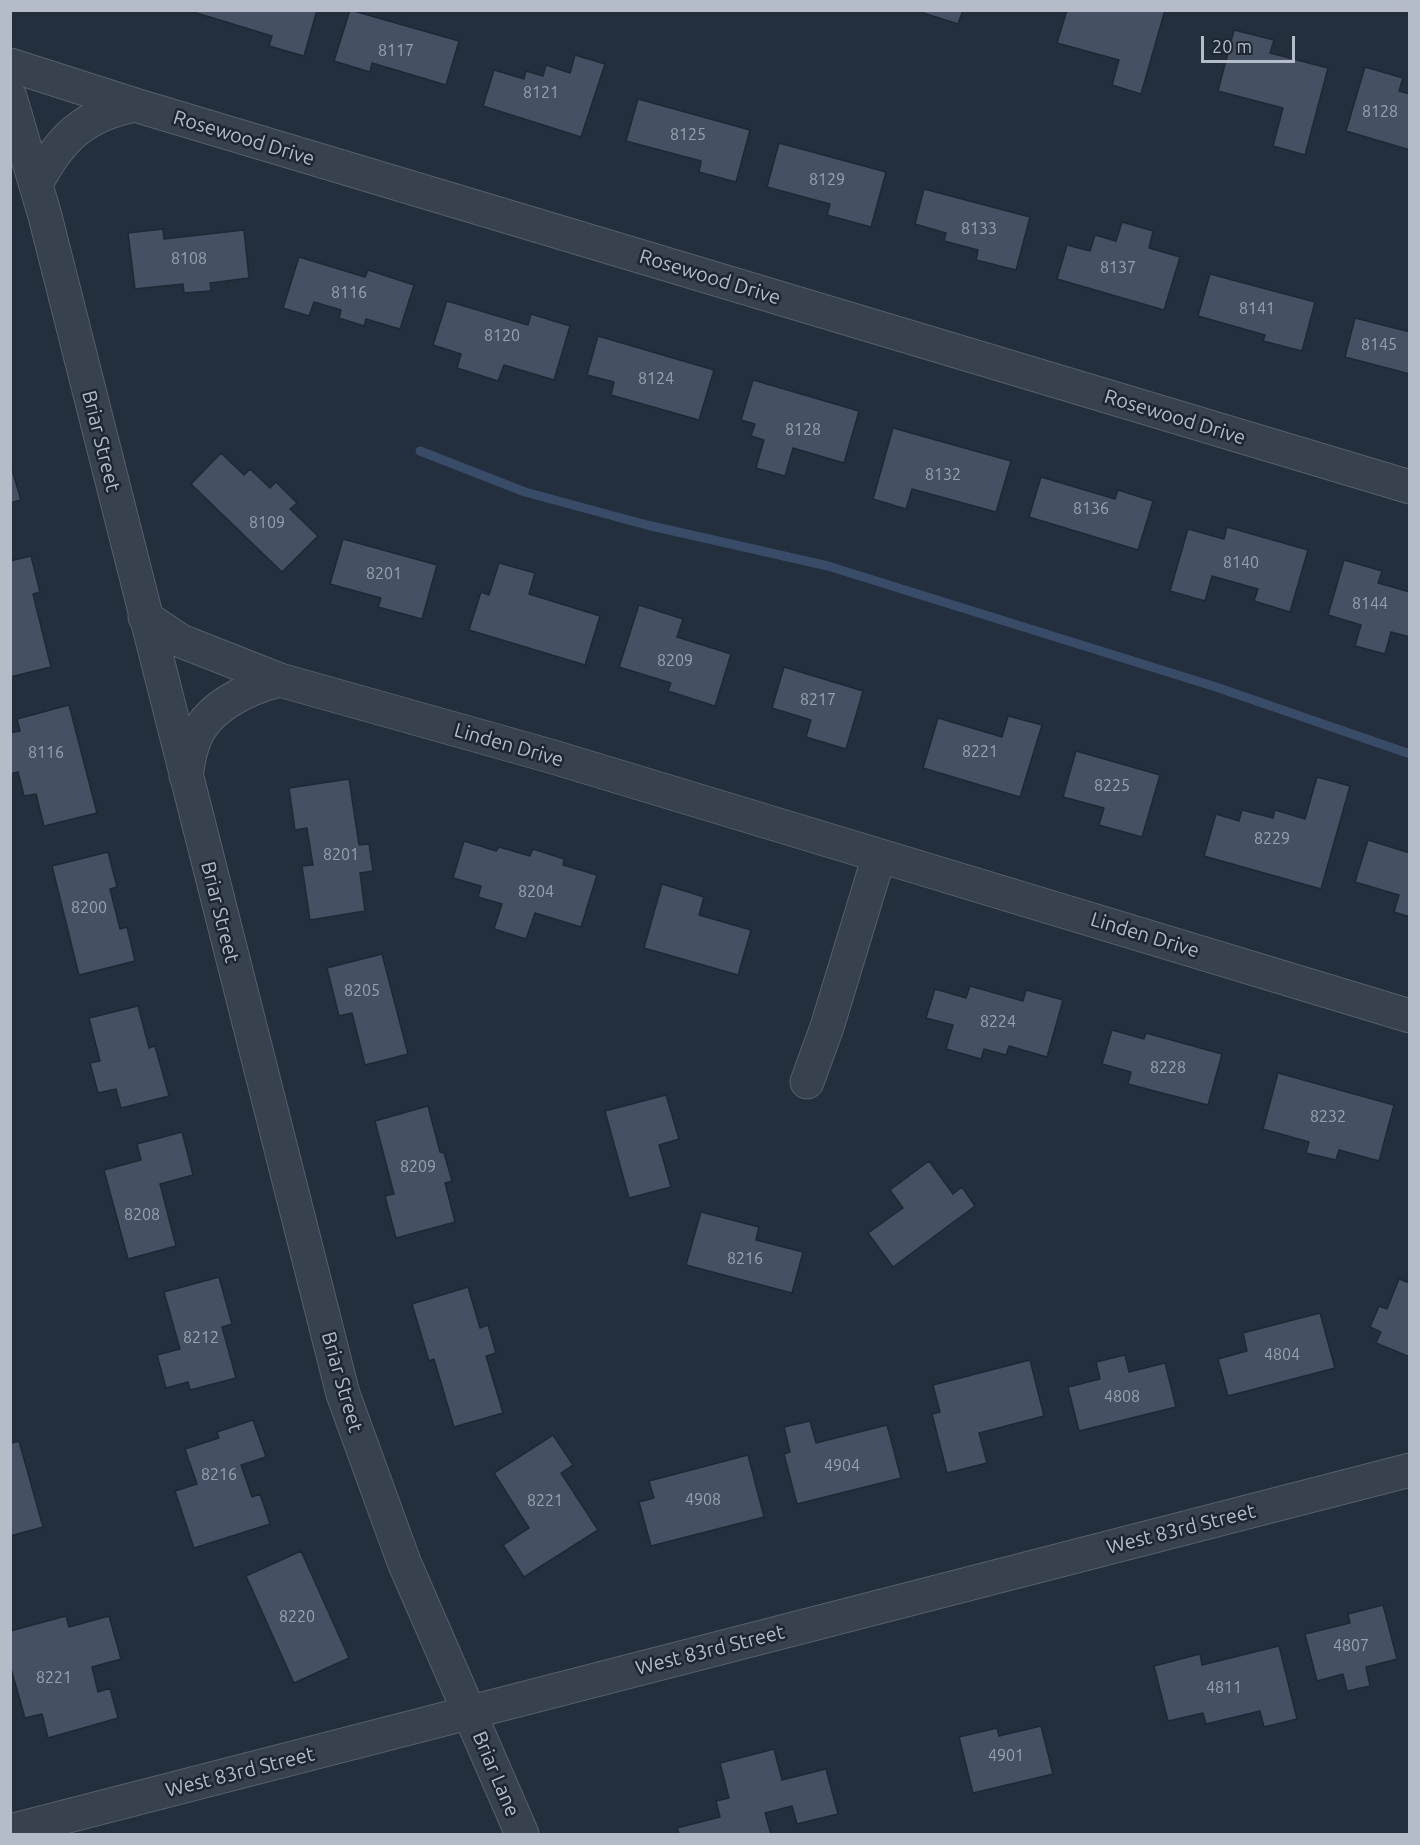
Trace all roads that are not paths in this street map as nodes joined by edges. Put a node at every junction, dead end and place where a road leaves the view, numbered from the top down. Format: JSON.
{"nodes":[{"id":1,"x":10,"y":65,"type":"edge"},
{"id":2,"x":10,"y":97,"type":"edge"},
{"id":3,"x":135,"y":105,"type":"junction"},
{"id":4,"x":36,"y":184,"type":"junction"},
{"id":5,"x":1410,"y":487,"type":"edge"},
{"id":6,"x":146,"y":617,"type":"junction"},
{"id":7,"x":280,"y":680,"type":"junction"},
{"id":8,"x":185,"y":777,"type":"junction"},
{"id":9,"x":879,"y":856,"type":"junction"},
{"id":10,"x":1410,"y":1016,"type":"edge"},
{"id":11,"x":807,"y":1082,"type":"dead end"},
{"id":12,"x":1410,"y":1470,"type":"edge"},
{"id":13,"x":470,"y":1713,"type":"junction"},
{"id":14,"x":10,"y":1831,"type":"edge"},
{"id":15,"x":522,"y":1834,"type":"edge"}],
"edges":[{"from":1,"to":3,"type":"street","name":"Rosewood Drive"},
{"from":2,"to":4,"type":"street","name":"Briar Street"},
{"from":3,"to":4,"type":"street"},
{"from":3,"to":5,"type":"street","name":"Rosewood Drive"},
{"from":4,"to":6,"type":"street","name":"Briar Street"},
{"from":6,"to":7,"type":"street","name":"Linden Drive"},
{"from":6,"to":8,"type":"street","name":"Briar Street"},
{"from":7,"to":8,"type":"street"},
{"from":7,"to":9,"type":"street","name":"Linden Drive"},
{"from":8,"to":13,"type":"street","name":"Briar Street"},
{"from":9,"to":10,"type":"street","name":"Linden Drive"},
{"from":9,"to":11,"type":"street"},
{"from":12,"to":13,"type":"street","name":"West 83rd Street"},
{"from":13,"to":14,"type":"street","name":"West 83rd Street"},
{"from":13,"to":15,"type":"street","name":"Briar Lane"}]}
